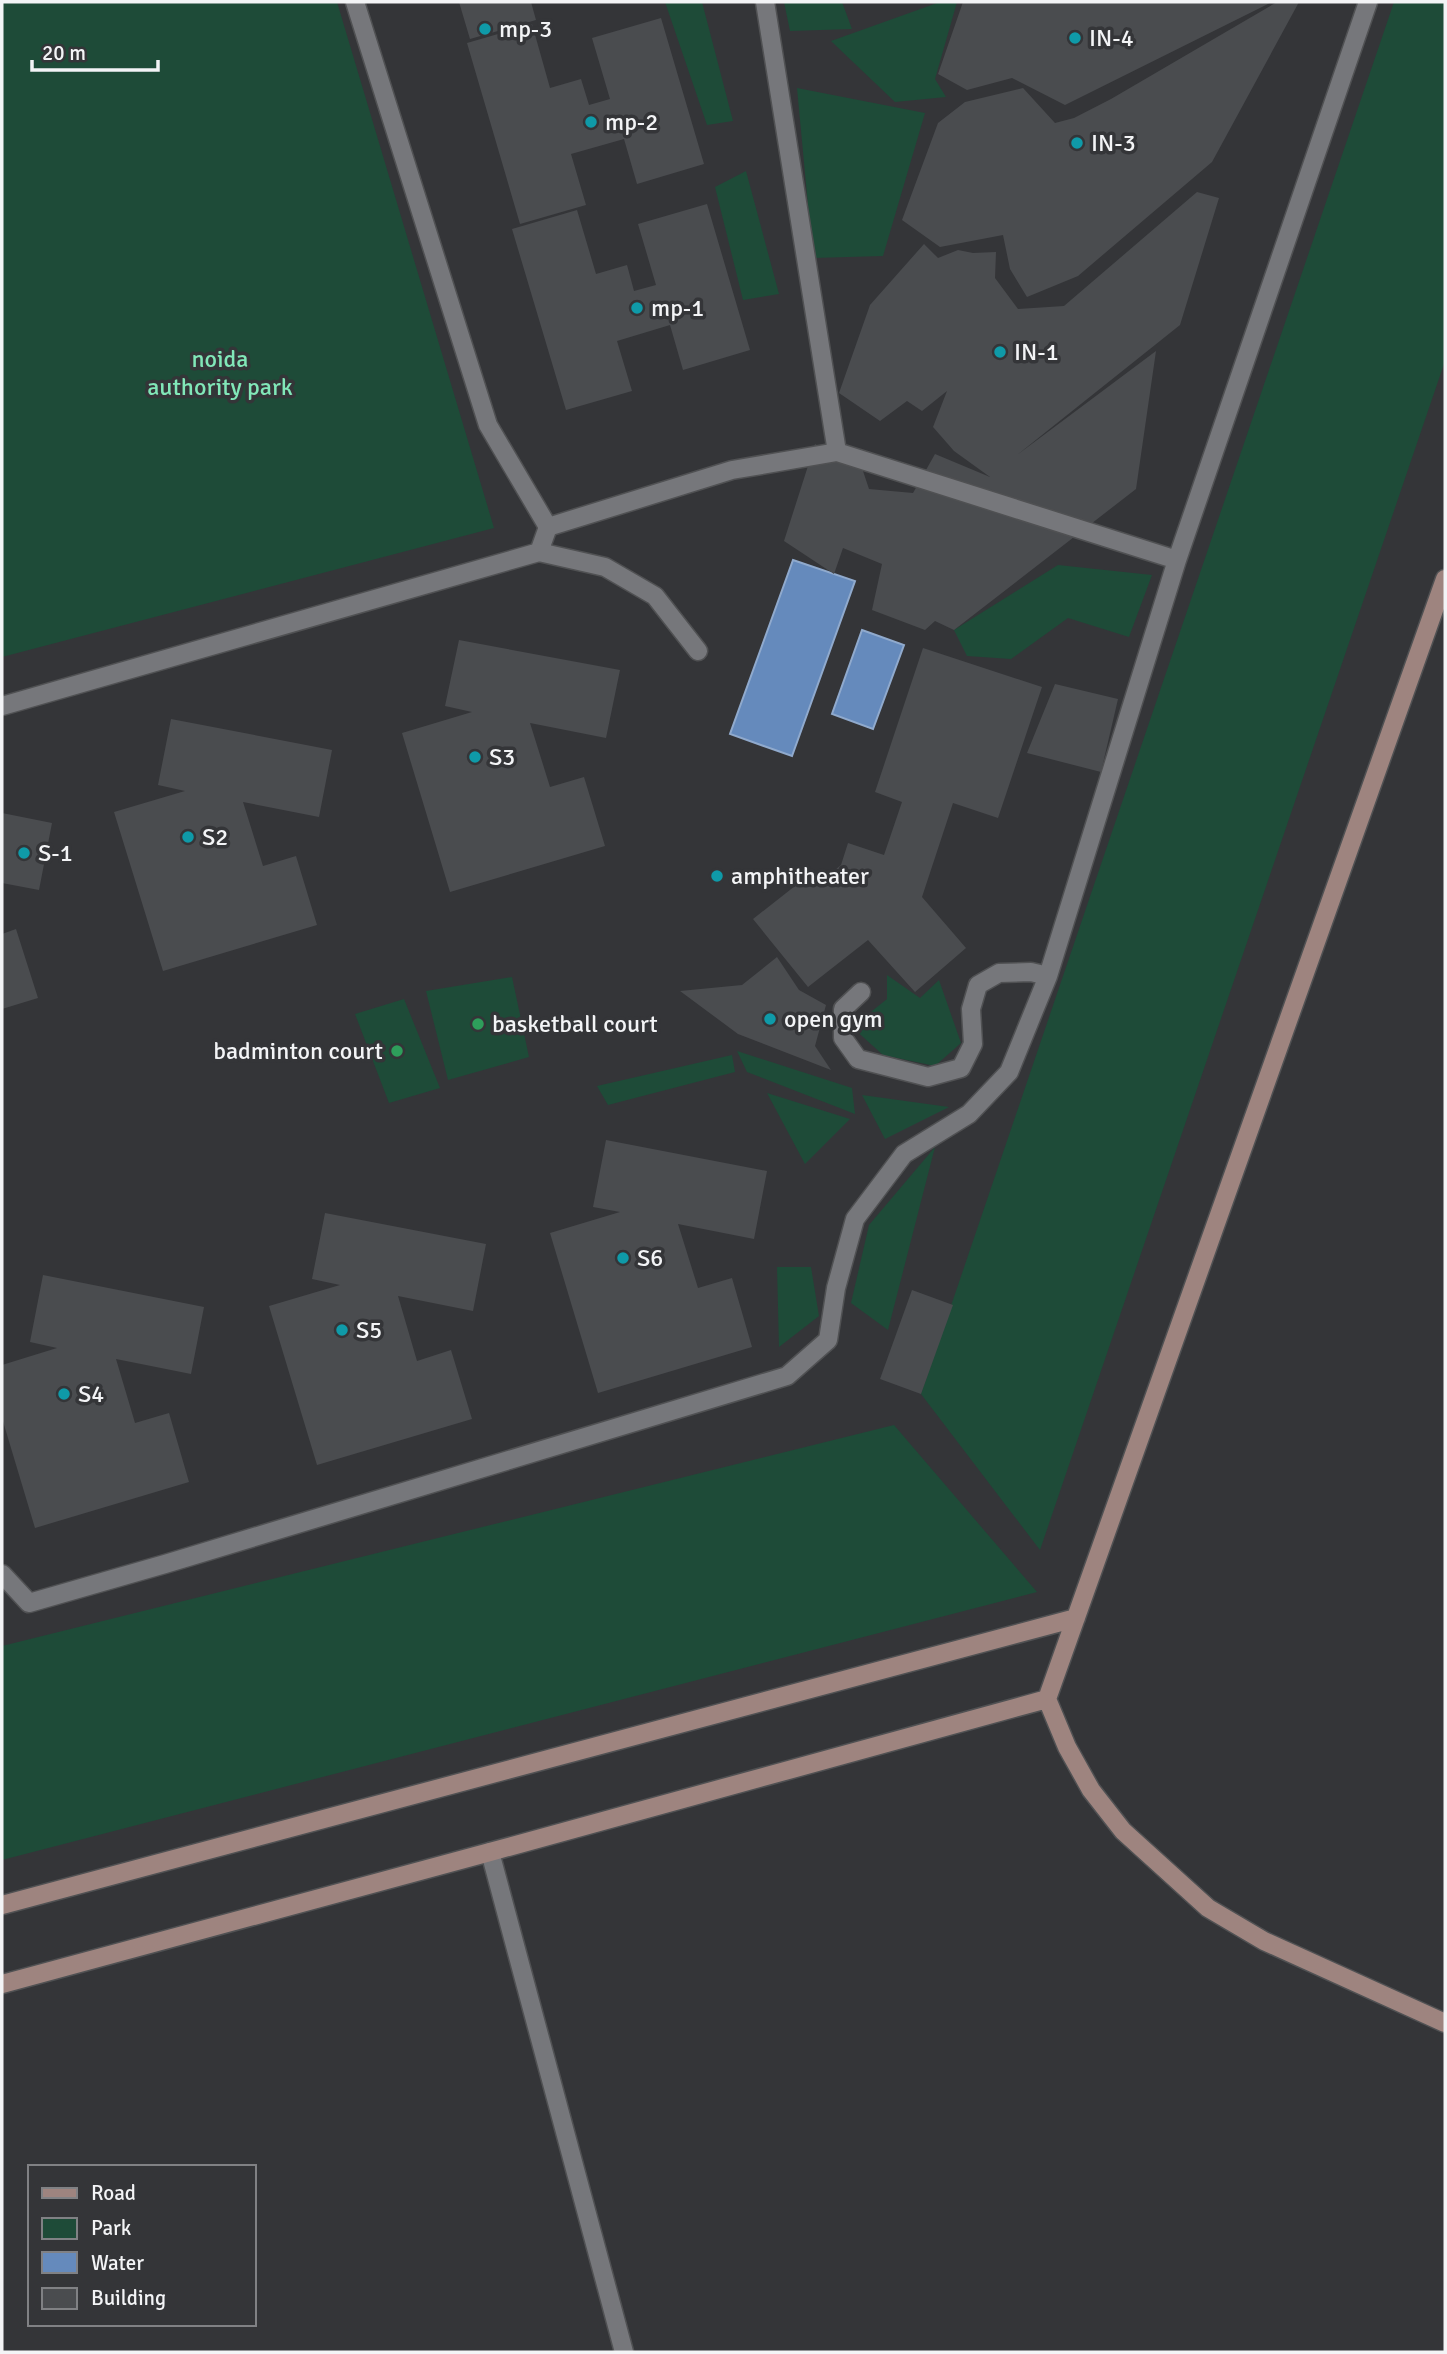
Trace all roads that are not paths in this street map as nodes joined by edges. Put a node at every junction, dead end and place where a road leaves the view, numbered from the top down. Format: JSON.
{"nodes":[{"id":1,"x":355,"y":2,"type":"edge"},
{"id":2,"x":765,"y":2,"type":"edge"},
{"id":3,"x":1368,"y":2,"type":"edge"},
{"id":4,"x":837,"y":452,"type":"junction"},
{"id":5,"x":548,"y":527,"type":"junction"},
{"id":6,"x":539,"y":552,"type":"junction"},
{"id":7,"x":1177,"y":560,"type":"junction"},
{"id":8,"x":1445,"y":579,"type":"edge"},
{"id":9,"x":698,"y":651,"type":"dead end"},
{"id":10,"x":2,"y":706,"type":"edge"},
{"id":11,"x":1048,"y":976,"type":"junction"},
{"id":12,"x":861,"y":992,"type":"dead end"},
{"id":13,"x":2,"y":1574,"type":"edge"},
{"id":14,"x":1076,"y":1618,"type":"junction"},
{"id":15,"x":1047,"y":1699,"type":"junction"},
{"id":16,"x":490,"y":1852,"type":"junction"},
{"id":17,"x":2,"y":1905,"type":"edge"},
{"id":18,"x":2,"y":1983,"type":"edge"},
{"id":19,"x":1445,"y":2023,"type":"edge"},
{"id":20,"x":624,"y":2352,"type":"edge"}],
"edges":[{"from":1,"to":5,"type":"lane"},
{"from":2,"to":4,"type":"lane"},
{"from":3,"to":7,"type":"lane"},
{"from":4,"to":5,"type":"lane"},
{"from":4,"to":7,"type":"lane"},
{"from":5,"to":6,"type":"lane"},
{"from":6,"to":9,"type":"lane"},
{"from":6,"to":10,"type":"lane"},
{"from":7,"to":11,"type":"lane"},
{"from":8,"to":14,"type":"street"},
{"from":11,"to":12,"type":"lane"},
{"from":11,"to":13,"type":"lane"},
{"from":14,"to":15,"type":"street"},
{"from":14,"to":17,"type":"street"},
{"from":15,"to":16,"type":"street"},
{"from":15,"to":19,"type":"street"},
{"from":16,"to":18,"type":"street"},
{"from":16,"to":20,"type":"lane"}]}
